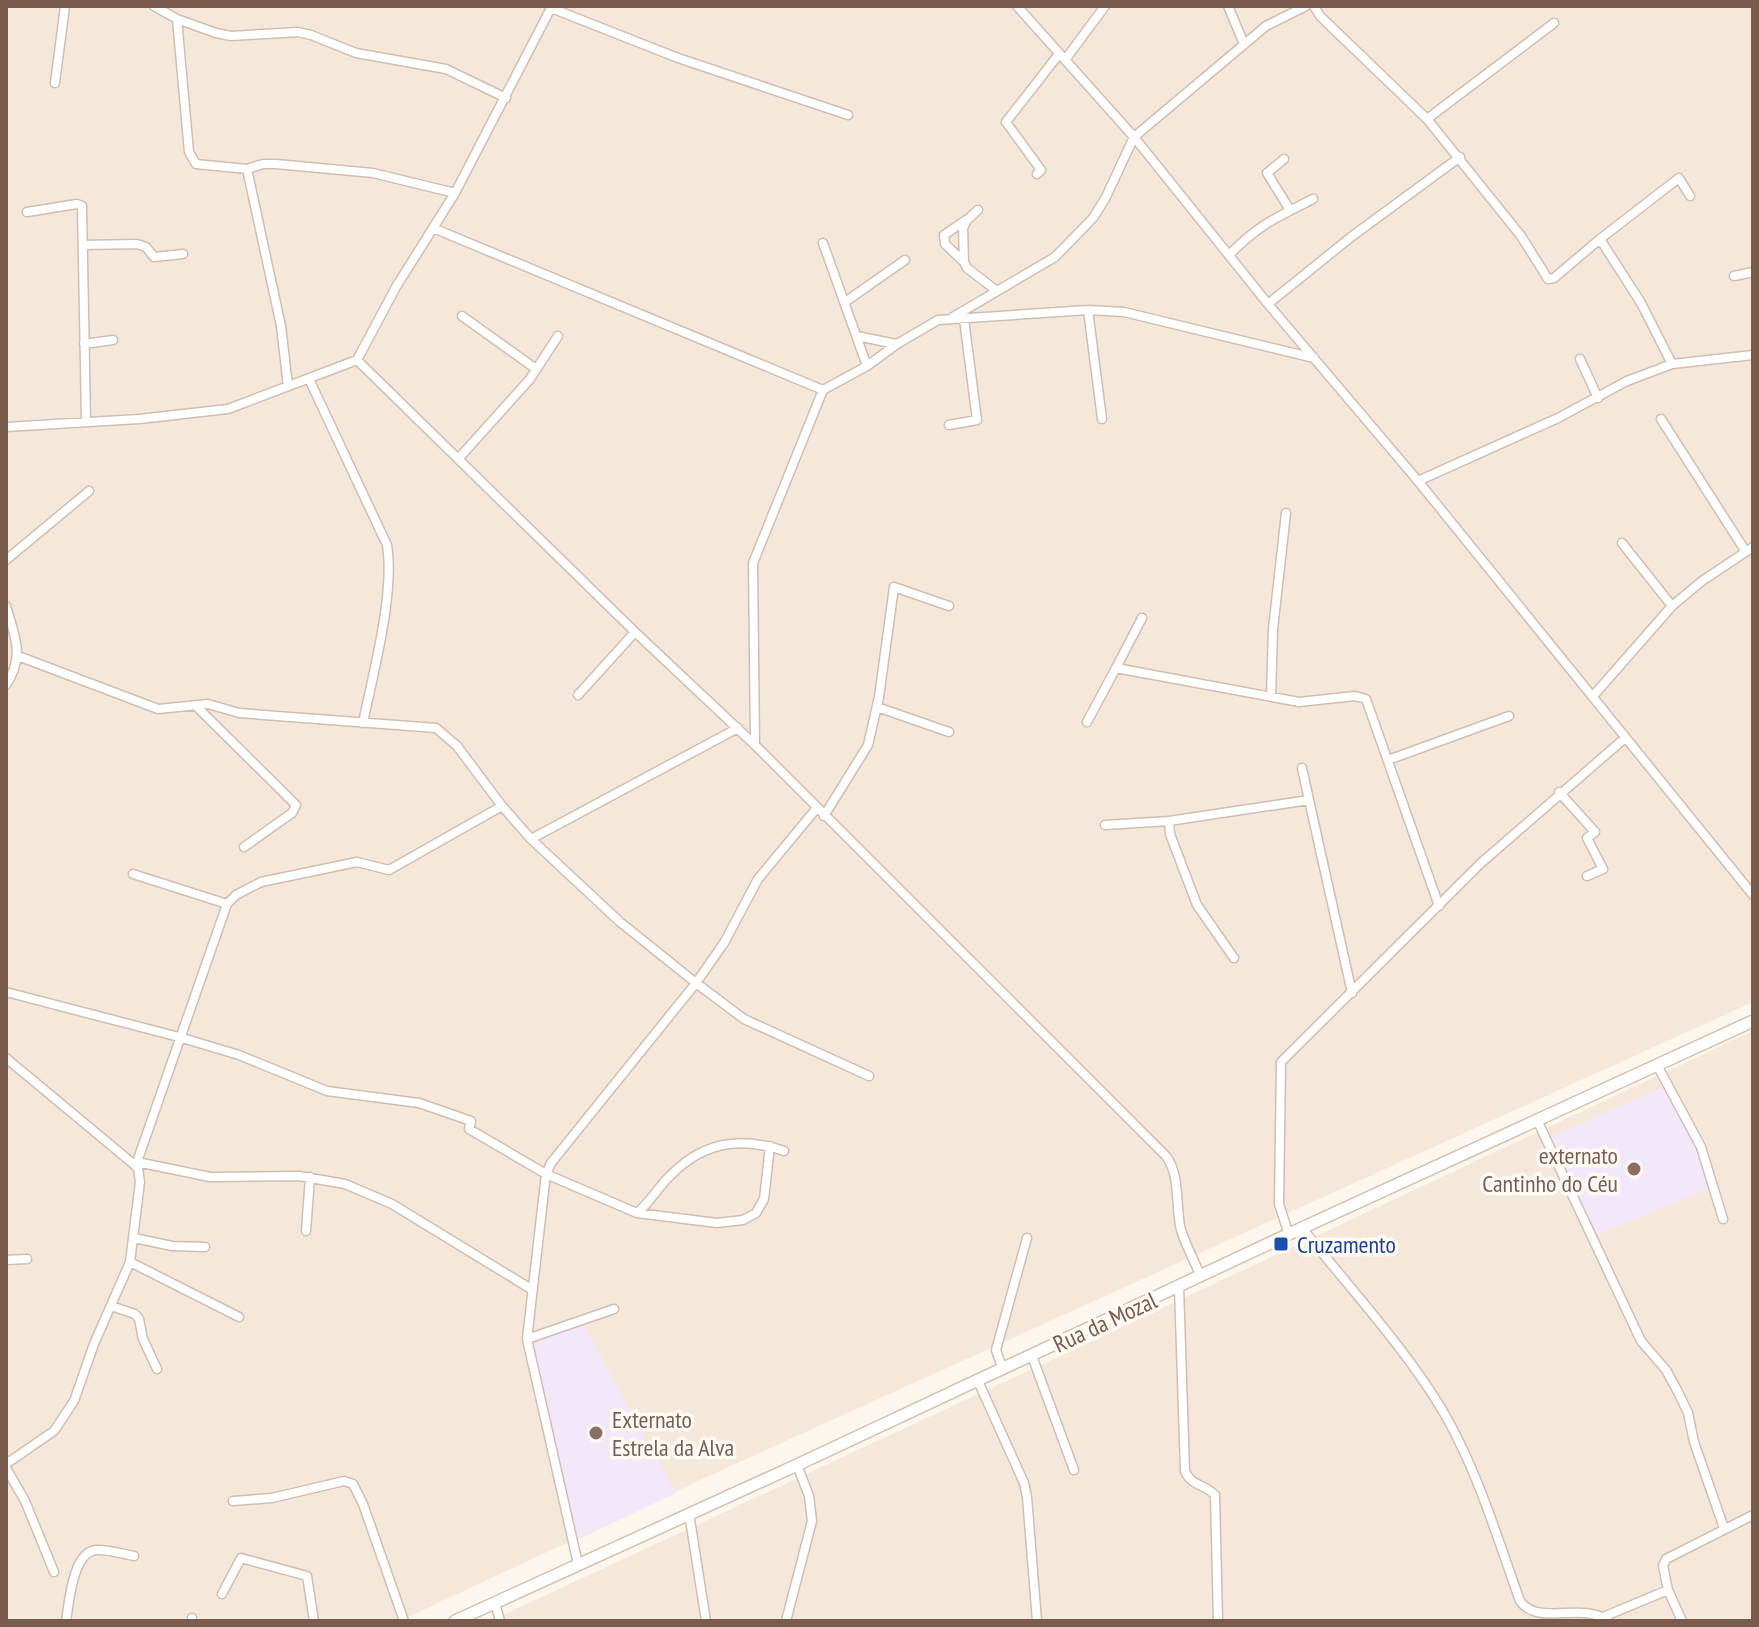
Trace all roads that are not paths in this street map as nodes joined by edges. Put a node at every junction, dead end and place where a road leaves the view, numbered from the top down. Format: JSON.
{"nodes":[{"id":1,"x":65,"y":6,"type":"edge"},
{"id":2,"x":154,"y":6,"type":"edge"},
{"id":3,"x":1017,"y":6,"type":"edge"},
{"id":4,"x":1105,"y":6,"type":"edge"},
{"id":5,"x":1228,"y":6,"type":"edge"},
{"id":6,"x":1306,"y":6,"type":"edge"},
{"id":7,"x":1314,"y":6,"type":"edge"},
{"id":8,"x":552,"y":7,"type":"edge"},
{"id":9,"x":177,"y":19,"type":"junction"},
{"id":10,"x":1554,"y":23,"type":"dead end"},
{"id":11,"x":1244,"y":44,"type":"junction"},
{"id":12,"x":1062,"y":57,"type":"junction"},
{"id":13,"x":55,"y":83,"type":"dead end"},
{"id":14,"x":506,"y":98,"type":"junction"},
{"id":15,"x":848,"y":115,"type":"dead end"},
{"id":16,"x":1427,"y":119,"type":"junction"},
{"id":17,"x":1134,"y":137,"type":"junction"},
{"id":18,"x":1460,"y":157,"type":"junction"},
{"id":19,"x":1284,"y":159,"type":"dead end"},
{"id":20,"x":247,"y":169,"type":"junction"},
{"id":21,"x":1037,"y":174,"type":"dead end"},
{"id":22,"x":455,"y":193,"type":"junction"},
{"id":23,"x":1690,"y":196,"type":"dead end"},
{"id":24,"x":1313,"y":199,"type":"dead end"},
{"id":25,"x":978,"y":210,"type":"dead end"},
{"id":26,"x":1290,"y":210,"type":"junction"},
{"id":27,"x":27,"y":212,"type":"dead end"},
{"id":28,"x":967,"y":220,"type":"junction"},
{"id":29,"x":433,"y":228,"type":"junction"},
{"id":30,"x":1600,"y":239,"type":"junction"},
{"id":31,"x":823,"y":243,"type":"dead end"},
{"id":32,"x":83,"y":245,"type":"junction"},
{"id":33,"x":183,"y":254,"type":"dead end"},
{"id":34,"x":1229,"y":255,"type":"junction"},
{"id":35,"x":905,"y":260,"type":"dead end"},
{"id":36,"x":964,"y":262,"type":"junction"},
{"id":37,"x":1753,"y":272,"type":"edge"},
{"id":38,"x":1734,"y":276,"type":"dead end"},
{"id":39,"x":997,"y":291,"type":"junction"},
{"id":40,"x":845,"y":302,"type":"junction"},
{"id":41,"x":1268,"y":304,"type":"junction"},
{"id":42,"x":1088,"y":310,"type":"junction"},
{"id":43,"x":462,"y":316,"type":"dead end"},
{"id":44,"x":964,"y":319,"type":"junction"},
{"id":45,"x":949,"y":320,"type":"junction"},
{"id":46,"x":558,"y":336,"type":"dead end"},
{"id":47,"x":857,"y":336,"type":"junction"},
{"id":48,"x":113,"y":340,"type":"dead end"},
{"id":49,"x":84,"y":344,"type":"junction"},
{"id":50,"x":897,"y":344,"type":"junction"},
{"id":51,"x":1753,"y":355,"type":"edge"},
{"id":52,"x":1314,"y":358,"type":"junction"},
{"id":53,"x":1580,"y":359,"type":"dead end"},
{"id":54,"x":357,"y":360,"type":"junction"},
{"id":55,"x":1672,"y":364,"type":"junction"},
{"id":56,"x":867,"y":366,"type":"junction"},
{"id":57,"x":536,"y":369,"type":"junction"},
{"id":58,"x":309,"y":379,"type":"junction"},
{"id":59,"x":288,"y":386,"type":"junction"},
{"id":60,"x":823,"y":390,"type":"junction"},
{"id":61,"x":1598,"y":398,"type":"junction"},
{"id":62,"x":1102,"y":419,"type":"dead end"},
{"id":63,"x":1661,"y":419,"type":"dead end"},
{"id":64,"x":86,"y":421,"type":"junction"},
{"id":65,"x":949,"y":425,"type":"dead end"},
{"id":66,"x":6,"y":427,"type":"edge"},
{"id":67,"x":459,"y":458,"type":"junction"},
{"id":68,"x":1418,"y":481,"type":"junction"},
{"id":69,"x":89,"y":491,"type":"dead end"},
{"id":70,"x":1286,"y":513,"type":"dead end"},
{"id":71,"x":1622,"y":543,"type":"dead end"},
{"id":72,"x":1749,"y":550,"type":"edge"},
{"id":73,"x":6,"y":560,"type":"edge"},
{"id":74,"x":6,"y":606,"type":"edge"},
{"id":75,"x":949,"y":606,"type":"dead end"},
{"id":76,"x":1672,"y":606,"type":"junction"},
{"id":77,"x":1142,"y":618,"type":"dead end"},
{"id":78,"x":635,"y":632,"type":"junction"},
{"id":79,"x":18,"y":656,"type":"junction"},
{"id":80,"x":1116,"y":668,"type":"junction"},
{"id":81,"x":6,"y":685,"type":"edge"},
{"id":82,"x":578,"y":695,"type":"dead end"},
{"id":83,"x":1594,"y":695,"type":"junction"},
{"id":84,"x":1271,"y":697,"type":"junction"},
{"id":85,"x":196,"y":706,"type":"junction"},
{"id":86,"x":877,"y":707,"type":"junction"},
{"id":87,"x":1509,"y":716,"type":"dead end"},
{"id":88,"x":1087,"y":722,"type":"dead end"},
{"id":89,"x":363,"y":723,"type":"junction"},
{"id":90,"x":738,"y":728,"type":"junction"},
{"id":91,"x":949,"y":732,"type":"dead end"},
{"id":92,"x":1625,"y":738,"type":"junction"},
{"id":93,"x":755,"y":745,"type":"junction"},
{"id":94,"x":1388,"y":760,"type":"junction"},
{"id":95,"x":1302,"y":768,"type":"dead end"},
{"id":96,"x":1559,"y":792,"type":"junction"},
{"id":97,"x":1309,"y":800,"type":"junction"},
{"id":98,"x":502,"y":806,"type":"junction"},
{"id":99,"x":816,"y":809,"type":"junction"},
{"id":100,"x":824,"y":816,"type":"junction"},
{"id":101,"x":1169,"y":821,"type":"junction"},
{"id":102,"x":1105,"y":825,"type":"dead end"},
{"id":103,"x":531,"y":839,"type":"junction"},
{"id":104,"x":244,"y":847,"type":"dead end"},
{"id":105,"x":133,"y":874,"type":"dead end"},
{"id":106,"x":1587,"y":876,"type":"dead end"},
{"id":107,"x":1753,"y":895,"type":"edge"},
{"id":108,"x":227,"y":904,"type":"junction"},
{"id":109,"x":1439,"y":906,"type":"junction"},
{"id":110,"x":1234,"y":958,"type":"dead end"},
{"id":111,"x":696,"y":983,"type":"junction"},
{"id":112,"x":6,"y":992,"type":"edge"},
{"id":113,"x":1352,"y":993,"type":"junction"},
{"id":114,"x":1753,"y":1021,"type":"edge"},
{"id":115,"x":179,"y":1037,"type":"junction"},
{"id":116,"x":6,"y":1058,"type":"edge"},
{"id":117,"x":1657,"y":1065,"type":"junction"},
{"id":118,"x":869,"y":1076,"type":"dead end"},
{"id":119,"x":1537,"y":1120,"type":"junction"},
{"id":120,"x":770,"y":1146,"type":"junction"},
{"id":121,"x":784,"y":1151,"type":"dead end"},
{"id":122,"x":137,"y":1164,"type":"junction"},
{"id":123,"x":546,"y":1174,"type":"junction"},
{"id":124,"x":310,"y":1177,"type":"junction"},
{"id":125,"x":637,"y":1213,"type":"junction"},
{"id":126,"x":1723,"y":1219,"type":"dead end"},
{"id":127,"x":1302,"y":1228,"type":"junction"},
{"id":128,"x":306,"y":1231,"type":"dead end"},
{"id":129,"x":1289,"y":1235,"type":"junction"},
{"id":130,"x":134,"y":1238,"type":"junction"},
{"id":131,"x":1027,"y":1238,"type":"dead end"},
{"id":132,"x":205,"y":1247,"type":"dead end"},
{"id":133,"x":27,"y":1259,"type":"dead end"},
{"id":134,"x":6,"y":1260,"type":"edge"},
{"id":135,"x":130,"y":1262,"type":"junction"},
{"id":136,"x":1201,"y":1277,"type":"junction"},
{"id":137,"x":1179,"y":1287,"type":"junction"},
{"id":138,"x":531,"y":1289,"type":"junction"},
{"id":139,"x":111,"y":1306,"type":"junction"},
{"id":140,"x":614,"y":1309,"type":"dead end"},
{"id":141,"x":239,"y":1317,"type":"dead end"},
{"id":142,"x":527,"y":1339,"type":"junction"},
{"id":143,"x":1032,"y":1356,"type":"junction"},
{"id":144,"x":157,"y":1369,"type":"dead end"},
{"id":145,"x":1003,"y":1370,"type":"junction"},
{"id":146,"x":978,"y":1381,"type":"junction"},
{"id":147,"x":797,"y":1465,"type":"junction"},
{"id":148,"x":6,"y":1466,"type":"edge"},
{"id":149,"x":1074,"y":1470,"type":"dead end"},
{"id":150,"x":233,"y":1501,"type":"dead end"},
{"id":151,"x":689,"y":1513,"type":"junction"},
{"id":152,"x":1753,"y":1515,"type":"edge"},
{"id":153,"x":1724,"y":1528,"type":"junction"},
{"id":154,"x":134,"y":1556,"type":"dead end"},
{"id":155,"x":578,"y":1564,"type":"junction"},
{"id":156,"x":54,"y":1572,"type":"dead end"},
{"id":157,"x":1668,"y":1590,"type":"junction"},
{"id":158,"x":222,"y":1594,"type":"dead end"},
{"id":159,"x":495,"y":1603,"type":"junction"},
{"id":160,"x":1606,"y":1619,"type":"edge"},
{"id":161,"x":66,"y":1621,"type":"edge"},
{"id":162,"x":314,"y":1621,"type":"edge"},
{"id":163,"x":404,"y":1621,"type":"edge"},
{"id":164,"x":455,"y":1621,"type":"edge"},
{"id":165,"x":500,"y":1621,"type":"edge"},
{"id":166,"x":706,"y":1621,"type":"edge"},
{"id":167,"x":786,"y":1621,"type":"edge"},
{"id":168,"x":1037,"y":1621,"type":"edge"},
{"id":169,"x":1218,"y":1621,"type":"edge"},
{"id":170,"x":1682,"y":1621,"type":"edge"}],
"edges":[{"from":1,"to":13,"type":"street"},
{"from":2,"to":9,"type":"street"},
{"from":3,"to":12,"type":"street"},
{"from":4,"to":12,"type":"street"},
{"from":5,"to":11,"type":"street"},
{"from":6,"to":11,"type":"street"},
{"from":7,"to":16,"type":"street"},
{"from":8,"to":14,"type":"street"},
{"from":8,"to":15,"type":"street"},
{"from":9,"to":14,"type":"street"},
{"from":9,"to":20,"type":"street"},
{"from":10,"to":16,"type":"street"},
{"from":11,"to":17,"type":"street"},
{"from":12,"to":17,"type":"street"},
{"from":12,"to":21,"type":"street"},
{"from":14,"to":22,"type":"street"},
{"from":16,"to":18,"type":"street"},
{"from":17,"to":34,"type":"street"},
{"from":17,"to":39,"type":"street"},
{"from":18,"to":30,"type":"street"},
{"from":18,"to":41,"type":"street"},
{"from":19,"to":26,"type":"street"},
{"from":20,"to":22,"type":"street"},
{"from":20,"to":59,"type":"street"},
{"from":22,"to":29,"type":"street"},
{"from":23,"to":30,"type":"street"},
{"from":24,"to":26,"type":"street"},
{"from":25,"to":28,"type":"street"},
{"from":26,"to":34,"type":"street"},
{"from":27,"to":32,"type":"street"},
{"from":28,"to":36,"type":"street"},
{"from":28,"to":36,"type":"street"},
{"from":29,"to":54,"type":"street"},
{"from":29,"to":60,"type":"street"},
{"from":30,"to":55,"type":"street"},
{"from":31,"to":40,"type":"street"},
{"from":32,"to":33,"type":"street"},
{"from":32,"to":49,"type":"street"},
{"from":34,"to":41,"type":"street"},
{"from":35,"to":40,"type":"street"},
{"from":36,"to":39,"type":"street"},
{"from":37,"to":38,"type":"street"},
{"from":39,"to":45,"type":"street"},
{"from":40,"to":47,"type":"street"},
{"from":41,"to":52,"type":"street"},
{"from":42,"to":44,"type":"street"},
{"from":42,"to":52,"type":"street"},
{"from":42,"to":62,"type":"street"},
{"from":43,"to":57,"type":"street"},
{"from":44,"to":45,"type":"street"},
{"from":44,"to":65,"type":"street"},
{"from":45,"to":50,"type":"street"},
{"from":46,"to":57,"type":"street"},
{"from":47,"to":50,"type":"street"},
{"from":47,"to":56,"type":"street"},
{"from":48,"to":49,"type":"street"},
{"from":49,"to":64,"type":"street"},
{"from":50,"to":56,"type":"street"},
{"from":51,"to":55,"type":"street"},
{"from":52,"to":68,"type":"street"},
{"from":53,"to":61,"type":"street"},
{"from":54,"to":58,"type":"street"},
{"from":54,"to":67,"type":"street"},
{"from":55,"to":61,"type":"street"},
{"from":56,"to":60,"type":"street"},
{"from":57,"to":67,"type":"street"},
{"from":58,"to":59,"type":"street"},
{"from":58,"to":89,"type":"street"},
{"from":59,"to":64,"type":"street"},
{"from":60,"to":93,"type":"street"},
{"from":61,"to":68,"type":"street"},
{"from":63,"to":72,"type":"street"},
{"from":64,"to":66,"type":"street"},
{"from":67,"to":78,"type":"street"},
{"from":68,"to":83,"type":"street"},
{"from":69,"to":73,"type":"street"},
{"from":70,"to":84,"type":"street"},
{"from":71,"to":76,"type":"street"},
{"from":72,"to":76,"type":"street"},
{"from":74,"to":79,"type":"street"},
{"from":75,"to":86,"type":"street"},
{"from":76,"to":83,"type":"street"},
{"from":77,"to":80,"type":"street"},
{"from":78,"to":82,"type":"street"},
{"from":78,"to":90,"type":"street"},
{"from":79,"to":81,"type":"street"},
{"from":79,"to":85,"type":"street"},
{"from":80,"to":84,"type":"street"},
{"from":80,"to":88,"type":"street"},
{"from":83,"to":92,"type":"street"},
{"from":84,"to":94,"type":"street"},
{"from":85,"to":89,"type":"street"},
{"from":85,"to":104,"type":"street"},
{"from":86,"to":91,"type":"street"},
{"from":86,"to":100,"type":"street"},
{"from":87,"to":94,"type":"street"},
{"from":89,"to":98,"type":"street"},
{"from":90,"to":93,"type":"street"},
{"from":90,"to":103,"type":"street"},
{"from":92,"to":96,"type":"street"},
{"from":92,"to":107,"type":"street"},
{"from":93,"to":99,"type":"street"},
{"from":94,"to":109,"type":"street"},
{"from":95,"to":97,"type":"street"},
{"from":96,"to":106,"type":"street"},
{"from":96,"to":109,"type":"street"},
{"from":97,"to":101,"type":"street"},
{"from":97,"to":113,"type":"street"},
{"from":98,"to":103,"type":"street"},
{"from":98,"to":108,"type":"street"},
{"from":99,"to":100,"type":"street"},
{"from":99,"to":111,"type":"street"},
{"from":100,"to":136,"type":"street"},
{"from":101,"to":102,"type":"street"},
{"from":101,"to":110,"type":"street"},
{"from":103,"to":111,"type":"street"},
{"from":105,"to":108,"type":"street"},
{"from":108,"to":115,"type":"street"},
{"from":109,"to":113,"type":"street"},
{"from":111,"to":118,"type":"street"},
{"from":111,"to":123,"type":"street"},
{"from":112,"to":115,"type":"street"},
{"from":113,"to":129,"type":"street"},
{"from":114,"to":117,"type":"main road","name":"Rua da Mozal"},
{"from":115,"to":122,"type":"street"},
{"from":115,"to":123,"type":"street"},
{"from":116,"to":122,"type":"street"},
{"from":117,"to":119,"type":"main road","name":"Rua da Mozal"},
{"from":117,"to":126,"type":"street"},
{"from":119,"to":127,"type":"main road","name":"Rua da Mozal"},
{"from":119,"to":153,"type":"street"},
{"from":120,"to":121,"type":"street"},
{"from":120,"to":125,"type":"street"},
{"from":120,"to":125,"type":"street"},
{"from":122,"to":124,"type":"street"},
{"from":122,"to":130,"type":"street"},
{"from":123,"to":125,"type":"street"},
{"from":123,"to":138,"type":"street"},
{"from":124,"to":128,"type":"street"},
{"from":124,"to":138,"type":"street"},
{"from":127,"to":129,"type":"main road","name":"Rua da Mozal"},
{"from":127,"to":160,"type":"street"},
{"from":129,"to":136,"type":"main road","name":"Rua da Mozal"},
{"from":130,"to":132,"type":"street"},
{"from":130,"to":135,"type":"street"},
{"from":131,"to":145,"type":"street"},
{"from":133,"to":134,"type":"street"},
{"from":135,"to":139,"type":"street"},
{"from":135,"to":141,"type":"street"},
{"from":136,"to":137,"type":"main road","name":"Rua da Mozal"},
{"from":137,"to":143,"type":"main road","name":"Rua da Mozal"},
{"from":137,"to":169,"type":"street"},
{"from":138,"to":142,"type":"street"},
{"from":139,"to":144,"type":"street"},
{"from":139,"to":148,"type":"street"},
{"from":140,"to":142,"type":"street"},
{"from":142,"to":155,"type":"street"},
{"from":143,"to":145,"type":"main road","name":"Rua da Mozal"},
{"from":143,"to":149,"type":"street"},
{"from":145,"to":146,"type":"main road","name":"Rua da Mozal"},
{"from":146,"to":147,"type":"main road","name":"Rua da Mozal"},
{"from":146,"to":168,"type":"street"},
{"from":147,"to":151,"type":"main road","name":"Rua da Mozal"},
{"from":147,"to":167,"type":"street"},
{"from":148,"to":156,"type":"street"},
{"from":150,"to":163,"type":"street"},
{"from":151,"to":155,"type":"main road","name":"Rua da Mozal"},
{"from":151,"to":166,"type":"street"},
{"from":152,"to":153,"type":"street"},
{"from":153,"to":157,"type":"street"},
{"from":154,"to":161,"type":"street"},
{"from":155,"to":159,"type":"main road","name":"Rua da Mozal"},
{"from":157,"to":160,"type":"street"},
{"from":157,"to":170,"type":"street"},
{"from":158,"to":162,"type":"street"},
{"from":159,"to":164,"type":"main road","name":"Rua da Mozal"},
{"from":159,"to":165,"type":"street"}]}
